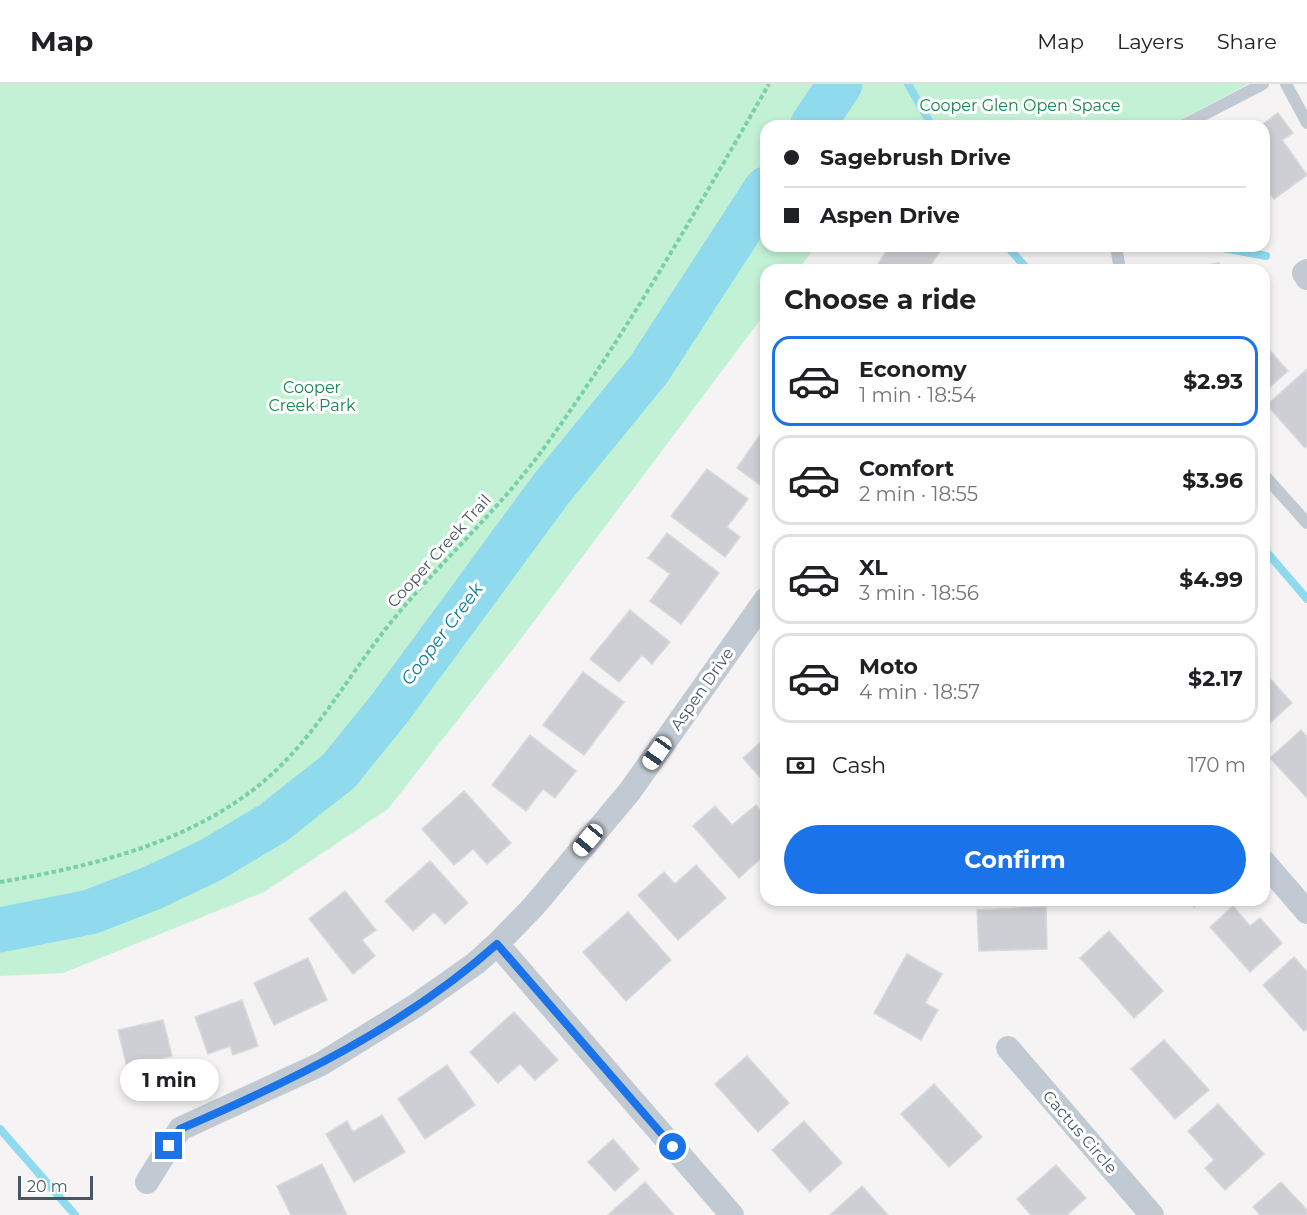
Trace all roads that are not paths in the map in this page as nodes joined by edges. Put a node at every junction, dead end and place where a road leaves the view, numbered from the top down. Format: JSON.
{"nodes":[{"id":1,"x":1263,"y":84,"type":"edge"},
{"id":2,"x":1286,"y":84,"type":"edge"},
{"id":3,"x":1194,"y":120,"type":"edge"},
{"id":4,"x":1307,"y":123,"type":"edge"},
{"id":5,"x":1270,"y":482,"type":"edge"},
{"id":6,"x":1307,"y":523,"type":"edge"},
{"id":7,"x":760,"y":607,"type":"edge"},
{"id":8,"x":1270,"y":869,"type":"edge"},
{"id":9,"x":1307,"y":912,"type":"edge"},
{"id":10,"x":497,"y":944,"type":"junction"},
{"id":11,"x":1008,"y":1048,"type":"dead end"},
{"id":12,"x":147,"y":1182,"type":"dead end"},
{"id":13,"x":732,"y":1215,"type":"edge"},
{"id":14,"x":1152,"y":1215,"type":"edge"}],
"edges":[{"from":1,"to":3,"type":"lane"},
{"from":2,"to":4,"type":"lane"},
{"from":5,"to":6,"type":"lane"},
{"from":7,"to":10,"type":"street","name":"Aspen Drive"},
{"from":8,"to":9,"type":"street"},
{"from":10,"to":12,"type":"street","name":"Aspen Drive"},
{"from":10,"to":13,"type":"street"},
{"from":11,"to":14,"type":"street","name":"Cactus Circle"}]}
